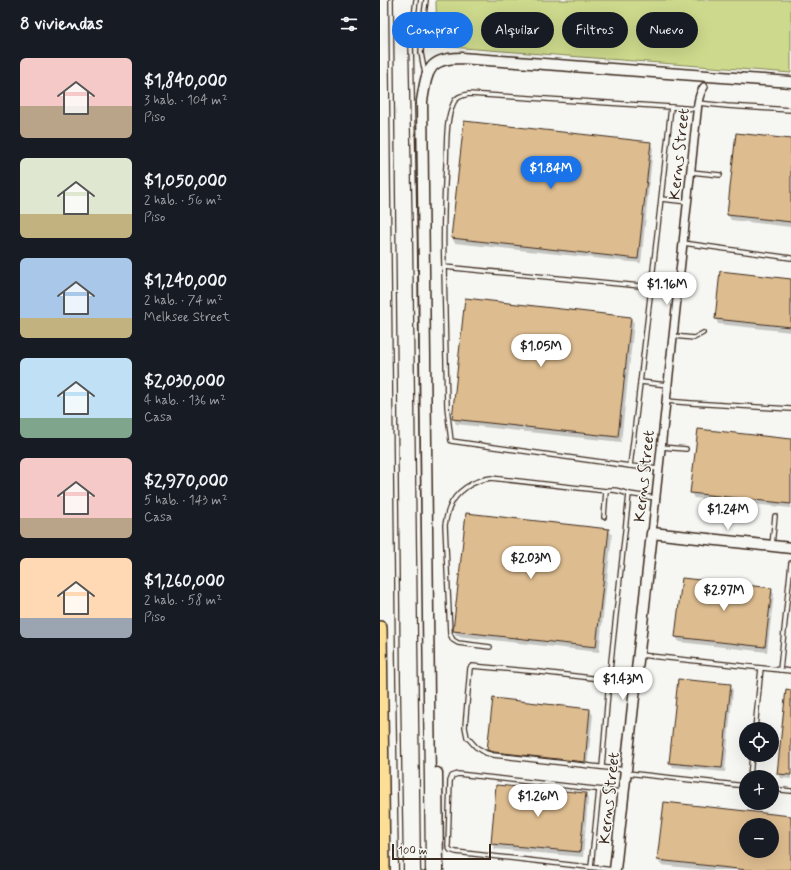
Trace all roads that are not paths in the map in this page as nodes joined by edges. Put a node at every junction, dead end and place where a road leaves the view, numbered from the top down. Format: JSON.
{"nodes":[{"id":1,"x":391,"y":0,"type":"edge"},
{"id":2,"x":416,"y":0,"type":"edge"},
{"id":3,"x":426,"y":0,"type":"edge"},
{"id":4,"x":426,"y":78,"type":"junction"},
{"id":5,"x":791,"y":82,"type":"edge"},
{"id":6,"x":704,"y":87,"type":"dead end"},
{"id":7,"x":698,"y":106,"type":"junction"},
{"id":8,"x":671,"y":107,"type":"junction"},
{"id":9,"x":791,"y":110,"type":"edge"},
{"id":10,"x":691,"y":172,"type":"junction"},
{"id":11,"x":720,"y":175,"type":"dead end"},
{"id":12,"x":661,"y":199,"type":"junction"},
{"id":13,"x":688,"y":202,"type":"junction"},
{"id":14,"x":684,"y":243,"type":"junction"},
{"id":15,"x":791,"y":258,"type":"edge"},
{"id":16,"x":444,"y":266,"type":"junction"},
{"id":17,"x":651,"y":286,"type":"junction"},
{"id":18,"x":678,"y":289,"type":"junction"},
{"id":19,"x":703,"y":333,"type":"dead end"},
{"id":20,"x":673,"y":336,"type":"junction"},
{"id":21,"x":640,"y":382,"type":"junction"},
{"id":22,"x":668,"y":385,"type":"junction"},
{"id":23,"x":666,"y":401,"type":"junction"},
{"id":24,"x":791,"y":409,"type":"edge"},
{"id":25,"x":661,"y":446,"type":"junction"},
{"id":26,"x":686,"y":449,"type":"dead end"},
{"id":27,"x":630,"y":466,"type":"junction"},
{"id":28,"x":658,"y":469,"type":"junction"},
{"id":29,"x":606,"y":491,"type":"junction"},
{"id":30,"x":629,"y":494,"type":"junction"},
{"id":31,"x":656,"y":498,"type":"junction"},
{"id":32,"x":775,"y":516,"type":"dead end"},
{"id":33,"x":604,"y":517,"type":"dead end"},
{"id":34,"x":652,"y":533,"type":"junction"},
{"id":35,"x":771,"y":546,"type":"junction"},
{"id":36,"x":791,"y":548,"type":"edge"},
{"id":37,"x":791,"y":563,"type":"edge"},
{"id":38,"x":380,"y":628,"type":"edge"},
{"id":39,"x":490,"y":647,"type":"dead end"},
{"id":40,"x":639,"y":655,"type":"junction"},
{"id":41,"x":761,"y":668,"type":"junction"},
{"id":42,"x":780,"y":670,"type":"junction"},
{"id":43,"x":791,"y":671,"type":"edge"},
{"id":44,"x":380,"y":676,"type":"edge"},
{"id":45,"x":609,"y":680,"type":"junction"},
{"id":46,"x":636,"y":683,"type":"junction"},
{"id":47,"x":756,"y":722,"type":"edge"},
{"id":48,"x":602,"y":767,"type":"junction"},
{"id":49,"x":626,"y":771,"type":"junction"},
{"id":50,"x":739,"y":785,"type":"edge"},
{"id":51,"x":599,"y":790,"type":"junction"},
{"id":52,"x":779,"y":790,"type":"edge"},
{"id":53,"x":791,"y":791,"type":"edge"},
{"id":54,"x":624,"y":792,"type":"junction"},
{"id":55,"x":591,"y":867,"type":"junction"},
{"id":56,"x":383,"y":870,"type":"edge"},
{"id":57,"x":401,"y":870,"type":"edge"},
{"id":58,"x":423,"y":870,"type":"edge"},
{"id":59,"x":431,"y":870,"type":"edge"},
{"id":60,"x":438,"y":870,"type":"edge"},
{"id":61,"x":615,"y":870,"type":"edge"}],
"edges":[{"from":1,"to":57,"type":"lane"},
{"from":2,"to":58,"type":"lane"},
{"from":3,"to":4,"type":"lane"},
{"from":4,"to":5,"type":"main road"},
{"from":4,"to":59,"type":"main road"},
{"from":4,"to":60,"type":"main road"},
{"from":6,"to":7,"type":"street","name":"Kerns Street"},
{"from":7,"to":8,"type":"lane"},
{"from":7,"to":9,"type":"lane"},
{"from":7,"to":10,"type":"street","name":"Kerns Street"},
{"from":8,"to":12,"type":"lane"},
{"from":8,"to":16,"type":"lane"},
{"from":10,"to":11,"type":"lane"},
{"from":10,"to":13,"type":"street","name":"Kerns Street"},
{"from":12,"to":13,"type":"lane"},
{"from":12,"to":17,"type":"lane"},
{"from":13,"to":14,"type":"street","name":"Kerns Street"},
{"from":14,"to":15,"type":"lane"},
{"from":14,"to":18,"type":"street","name":"Kerns Street"},
{"from":16,"to":17,"type":"lane"},
{"from":16,"to":27,"type":"lane"},
{"from":17,"to":18,"type":"lane"},
{"from":17,"to":21,"type":"lane"},
{"from":18,"to":20,"type":"street","name":"Kerns Street"},
{"from":19,"to":20,"type":"lane"},
{"from":20,"to":22,"type":"street","name":"Kerns Street"},
{"from":21,"to":22,"type":"lane"},
{"from":21,"to":27,"type":"lane"},
{"from":22,"to":23,"type":"street","name":"Kerns Street"},
{"from":23,"to":24,"type":"lane"},
{"from":23,"to":25,"type":"street","name":"Kerns Street"},
{"from":25,"to":26,"type":"lane"},
{"from":25,"to":28,"type":"street","name":"Kerns Street"},
{"from":27,"to":28,"type":"lane"},
{"from":28,"to":31,"type":"street","name":"Kerns Street"},
{"from":29,"to":30,"type":"lane"},
{"from":29,"to":33,"type":"lane"},
{"from":29,"to":39,"type":"lane"},
{"from":30,"to":31,"type":"lane"},
{"from":30,"to":45,"type":"lane"},
{"from":31,"to":34,"type":"street","name":"Kerns Street"},
{"from":32,"to":35,"type":"lane"},
{"from":34,"to":35,"type":"main road"},
{"from":34,"to":40,"type":"main road","name":"Kerns Street"},
{"from":35,"to":36,"type":"main road"},
{"from":37,"to":42,"type":"lane"},
{"from":38,"to":44,"type":"highway"},
{"from":40,"to":41,"type":"lane"},
{"from":40,"to":46,"type":"main road","name":"Kerns Street"},
{"from":41,"to":42,"type":"lane"},
{"from":41,"to":47,"type":"lane"},
{"from":42,"to":43,"type":"lane"},
{"from":44,"to":56,"type":"highway"},
{"from":45,"to":46,"type":"lane"},
{"from":45,"to":48,"type":"lane"},
{"from":45,"to":48,"type":"lane"},
{"from":46,"to":49,"type":"main road","name":"Kerns Street"},
{"from":48,"to":49,"type":"lane"},
{"from":49,"to":50,"type":"lane"},
{"from":49,"to":54,"type":"main road","name":"Kerns Street"},
{"from":51,"to":54,"type":"lane"},
{"from":51,"to":55,"type":"lane"},
{"from":51,"to":55,"type":"lane"},
{"from":52,"to":53,"type":"lane"},
{"from":54,"to":61,"type":"main road","name":"Kerns Street"},
{"from":55,"to":61,"type":"lane"}]}
